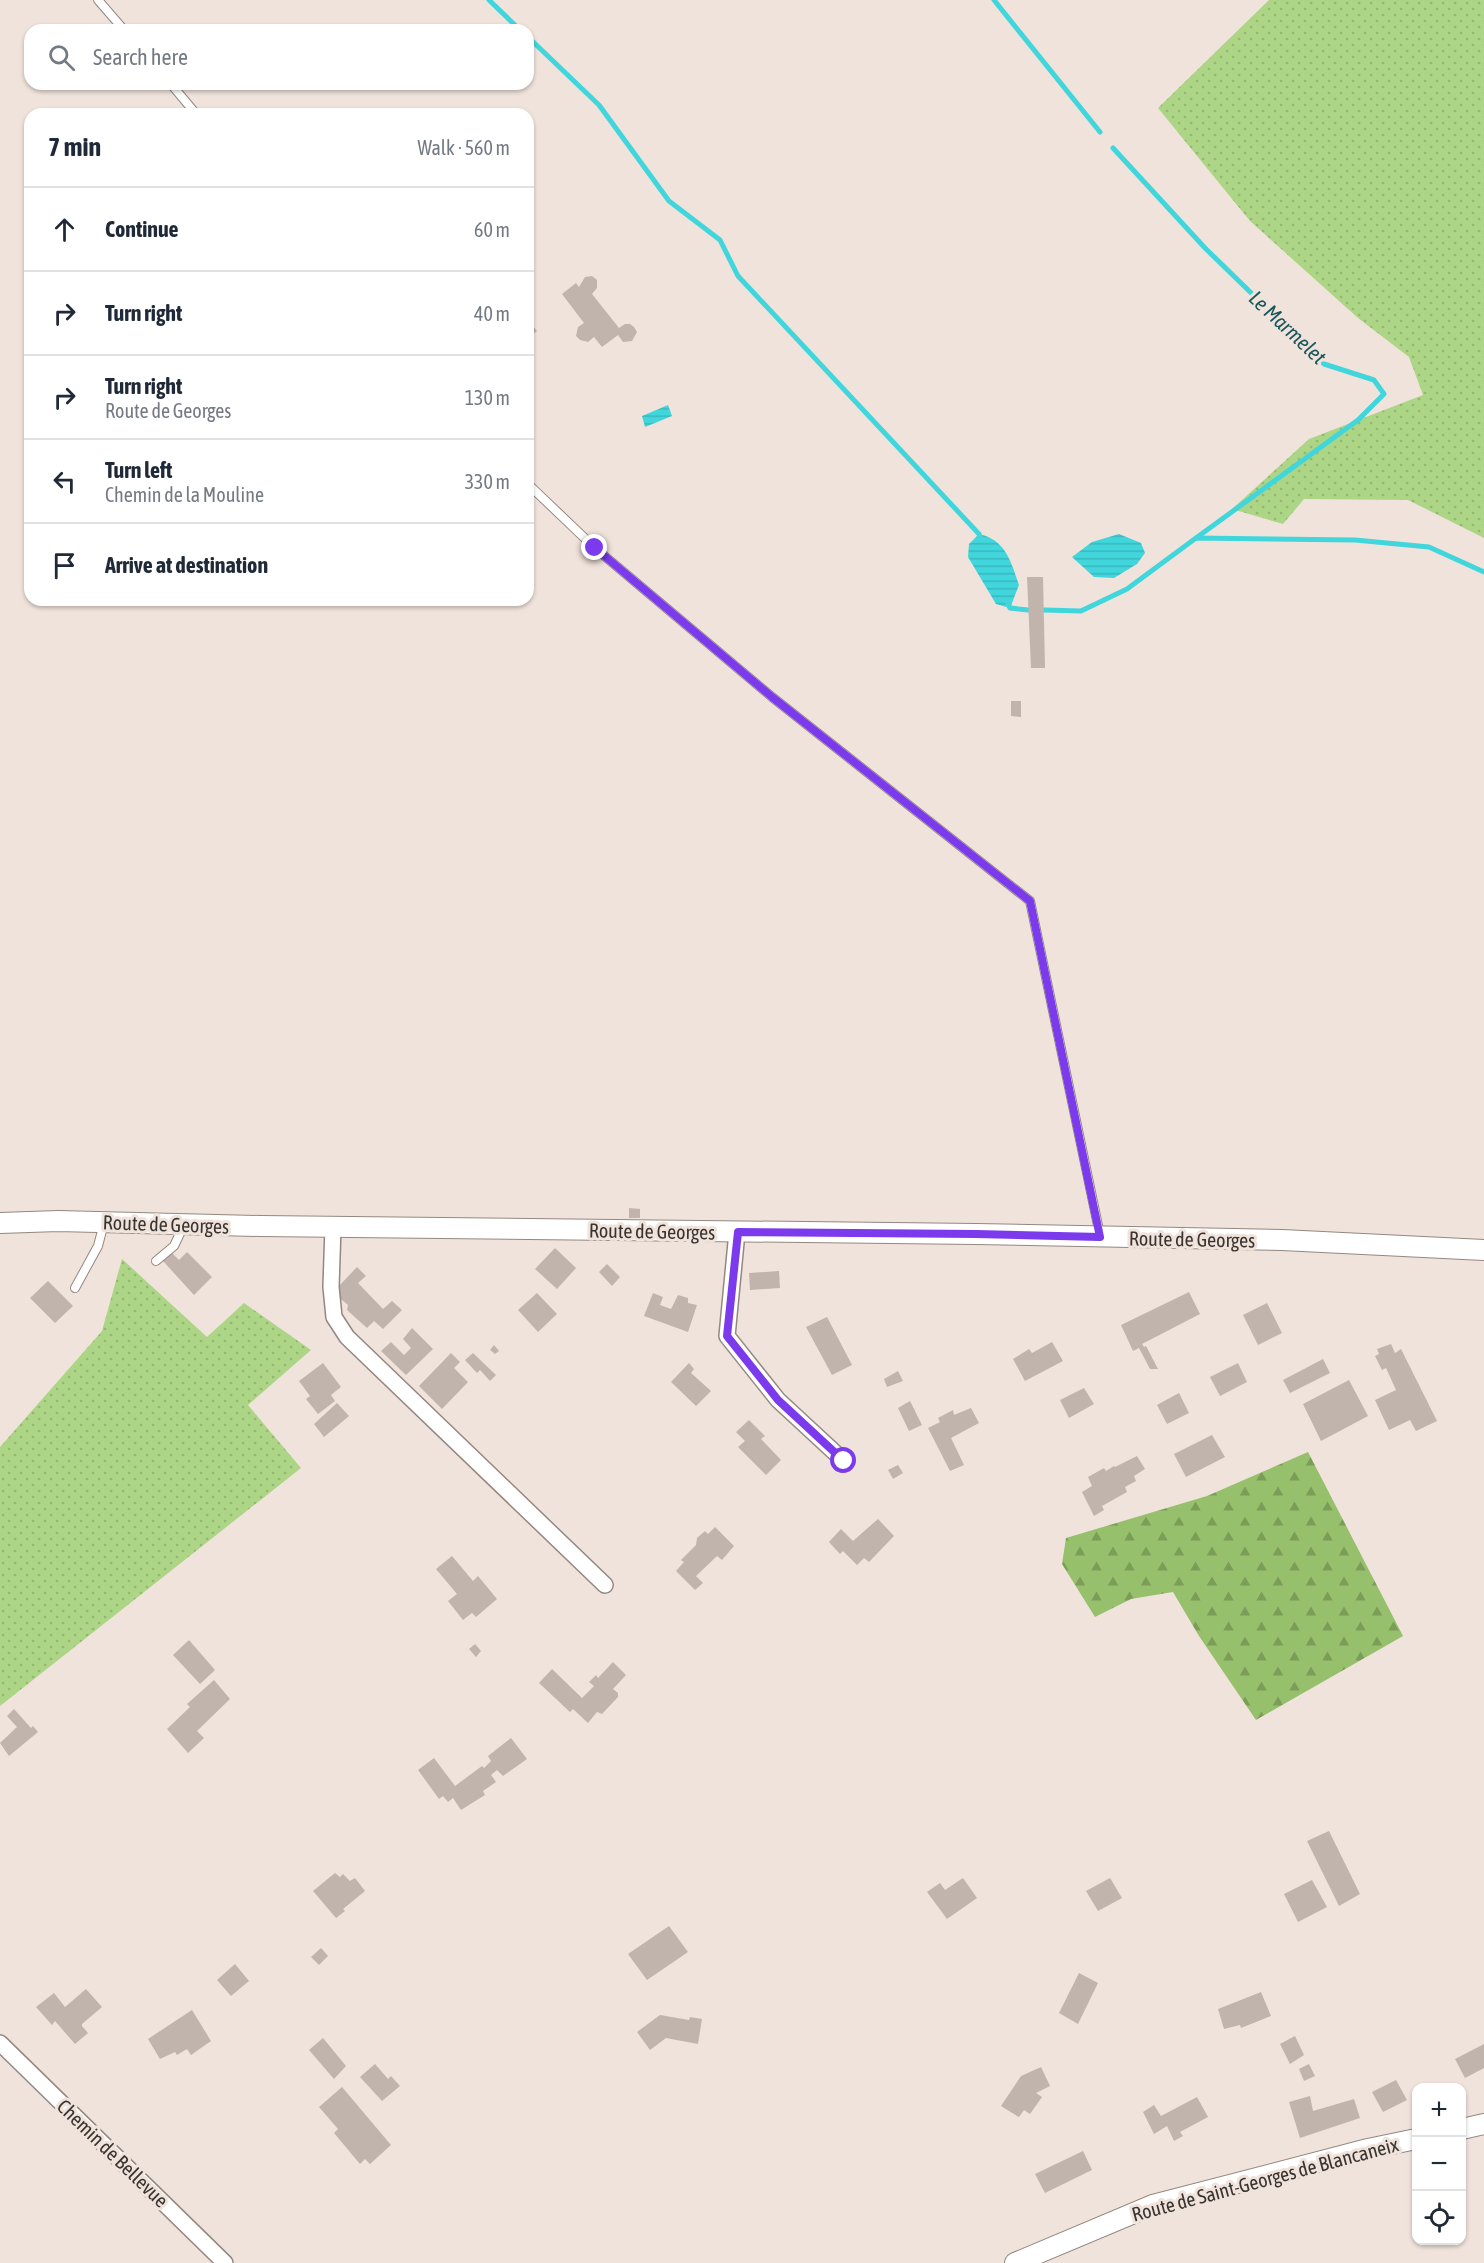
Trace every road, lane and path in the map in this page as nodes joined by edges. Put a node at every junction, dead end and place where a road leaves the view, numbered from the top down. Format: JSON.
{"nodes":[{"id":1,"x":98,"y":0,"type":"edge"},
{"id":2,"x":119,"y":24,"type":"edge"},
{"id":3,"x":176,"y":90,"type":"edge"},
{"id":4,"x":191,"y":108,"type":"edge"},
{"id":5,"x":534,"y":490,"type":"edge"},
{"id":6,"x":104,"y":1222,"type":"junction"},
{"id":7,"x":0,"y":1223,"type":"edge"},
{"id":8,"x":184,"y":1224,"type":"junction"},
{"id":9,"x":333,"y":1227,"type":"junction"},
{"id":10,"x":738,"y":1232,"type":"junction"},
{"id":11,"x":1100,"y":1237,"type":"junction"},
{"id":12,"x":1484,"y":1250,"type":"edge"},
{"id":13,"x":156,"y":1261,"type":"dead end"},
{"id":14,"x":75,"y":1288,"type":"dead end"},
{"id":15,"x":844,"y":1461,"type":"dead end"},
{"id":16,"x":605,"y":1585,"type":"dead end"},
{"id":17,"x":0,"y":2043,"type":"edge"},
{"id":18,"x":1484,"y":2124,"type":"edge"},
{"id":19,"x":1466,"y":2128,"type":"edge"},
{"id":20,"x":1412,"y":2140,"type":"edge"},
{"id":21,"x":225,"y":2263,"type":"edge"},
{"id":22,"x":1015,"y":2263,"type":"edge"}],
"edges":[{"from":1,"to":2,"type":"lane"},
{"from":3,"to":4,"type":"lane"},
{"from":5,"to":11,"type":"lane"},
{"from":6,"to":7,"type":"street","name":"Route de Georges"},
{"from":6,"to":8,"type":"street","name":"Route de Georges"},
{"from":6,"to":14,"type":"lane"},
{"from":8,"to":9,"type":"street","name":"Route de Georges"},
{"from":8,"to":13,"type":"lane"},
{"from":9,"to":10,"type":"street","name":"Route de Georges"},
{"from":9,"to":16,"type":"street"},
{"from":10,"to":11,"type":"street","name":"Route de Georges"},
{"from":10,"to":15,"type":"street"},
{"from":11,"to":12,"type":"street","name":"Route de Georges"},
{"from":17,"to":21,"type":"street","name":"Chemin de Bellevue"},
{"from":18,"to":19,"type":"street"},
{"from":20,"to":22,"type":"street","name":"Route de Saint-Georges de Blancaneix"}]}
